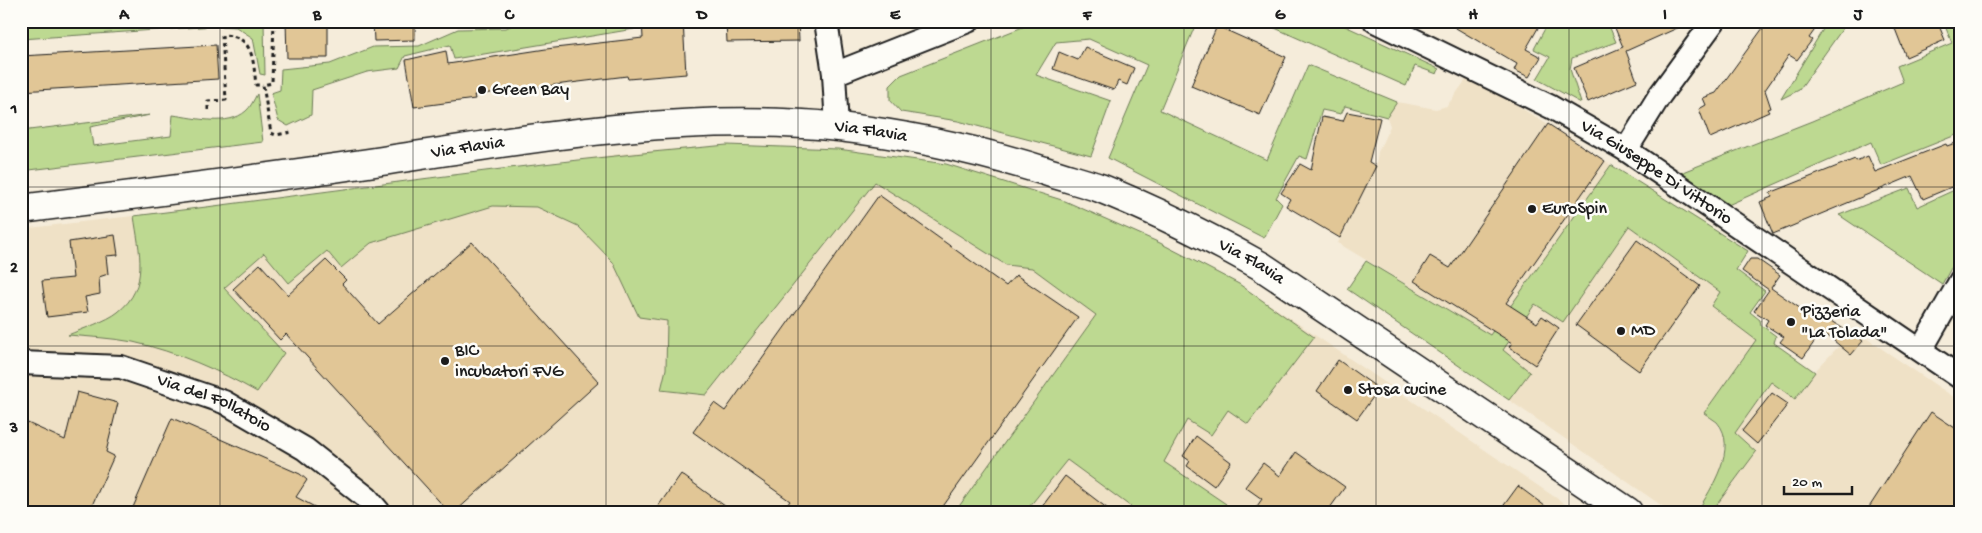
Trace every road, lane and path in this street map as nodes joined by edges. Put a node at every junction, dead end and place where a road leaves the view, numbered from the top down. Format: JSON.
{"nodes":[{"id":1,"x":274,"y":21,"type":"edge"},
{"id":2,"x":826,"y":21,"type":"edge"},
{"id":3,"x":968,"y":21,"type":"edge"},
{"id":4,"x":1375,"y":21,"type":"edge"},
{"id":5,"x":1714,"y":21,"type":"edge"},
{"id":6,"x":834,"y":74,"type":"junction"},
{"id":7,"x":263,"y":85,"type":"junction"},
{"id":8,"x":208,"y":110,"type":"dead end"},
{"id":9,"x":837,"y":127,"type":"junction"},
{"id":10,"x":292,"y":132,"type":"dead end"},
{"id":11,"x":1626,"y":150,"type":"junction"},
{"id":12,"x":21,"y":209,"type":"edge"},
{"id":13,"x":1961,"y":280,"type":"edge"},
{"id":14,"x":1921,"y":350,"type":"junction"},
{"id":15,"x":21,"y":363,"type":"edge"},
{"id":16,"x":1961,"y":378,"type":"edge"},
{"id":17,"x":1762,"y":506,"type":"dead end"},
{"id":18,"x":379,"y":512,"type":"edge"},
{"id":19,"x":1628,"y":512,"type":"edge"},
{"id":20,"x":1770,"y":512,"type":"edge"}],
"edges":[{"from":1,"to":7,"type":"path"},
{"from":2,"to":6,"type":"street"},
{"from":3,"to":6,"type":"street"},
{"from":4,"to":11,"type":"street","name":"Via Giuseppe Di Vittorio"},
{"from":5,"to":11,"type":"street"},
{"from":6,"to":9,"type":"street"},
{"from":7,"to":8,"type":"path"},
{"from":7,"to":10,"type":"path"},
{"from":9,"to":12,"type":"main road","name":"Via Flavia"},
{"from":9,"to":19,"type":"main road","name":"Via Flavia"},
{"from":11,"to":14,"type":"street","name":"Via Giuseppe Di Vittorio"},
{"from":13,"to":14,"type":"street"},
{"from":14,"to":16,"type":"street","name":"Via Giuseppe Di Vittorio"},
{"from":15,"to":18,"type":"street","name":"Via del Follatoio"},
{"from":17,"to":20,"type":"path"}]}
